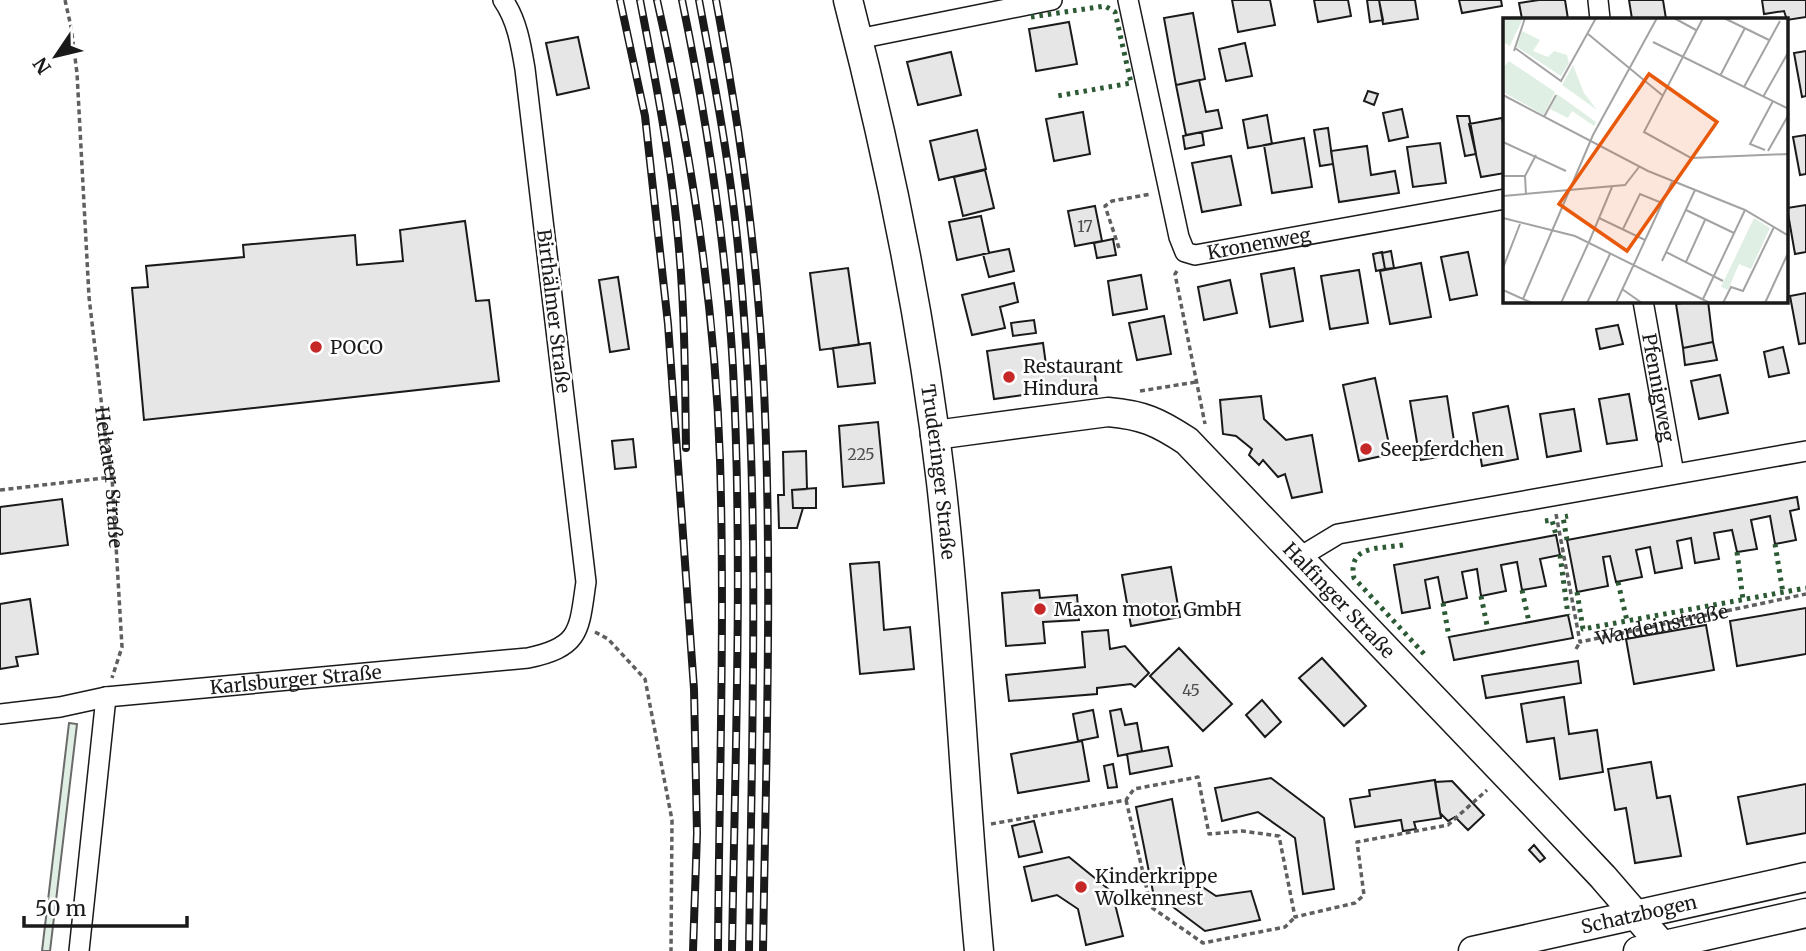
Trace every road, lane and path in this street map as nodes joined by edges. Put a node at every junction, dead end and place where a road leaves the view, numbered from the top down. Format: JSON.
{"nodes":[{"id":1,"x":65,"y":0,"type":"edge"},
{"id":2,"x":503,"y":0,"type":"edge"},
{"id":3,"x":848,"y":0,"type":"edge"},
{"id":4,"x":1052,"y":0,"type":"edge"},
{"id":5,"x":1128,"y":0,"type":"edge"},
{"id":6,"x":1598,"y":0,"type":"edge"},
{"id":7,"x":1600,"y":18,"type":"edge"},
{"id":8,"x":858,"y":39,"type":"junction"},
{"id":9,"x":1156,"y":193,"type":"dead end"},
{"id":10,"x":1503,"y":199,"type":"edge"},
{"id":11,"x":1119,"y":248,"type":"dead end"},
{"id":12,"x":1177,"y":269,"type":"dead end"},
{"id":13,"x":1643,"y":303,"type":"edge"},
{"id":14,"x":1196,"y":382,"type":"junction"},
{"id":15,"x":1130,"y":393,"type":"dead end"},
{"id":16,"x":935,"y":435,"type":"junction"},
{"id":17,"x":1199,"y":452,"type":"junction"},
{"id":18,"x":1806,"y":452,"type":"edge"},
{"id":19,"x":1674,"y":474,"type":"junction"},
{"id":20,"x":112,"y":477,"type":"junction"},
{"id":21,"x":0,"y":490,"type":"edge"},
{"id":22,"x":1552,"y":496,"type":"junction"},
{"id":23,"x":1300,"y":557,"type":"junction"},
{"id":24,"x":1806,"y":594,"type":"edge"},
{"id":25,"x":580,"y":625,"type":"junction"},
{"id":26,"x":1580,"y":642,"type":"junction"},
{"id":27,"x":1576,"y":649,"type":"dead end"},
{"id":28,"x":106,"y":696,"type":"junction"},
{"id":29,"x":0,"y":714,"type":"edge"},
{"id":30,"x":1489,"y":789,"type":"dead end"},
{"id":31,"x":1126,"y":800,"type":"junction"},
{"id":32,"x":990,"y":824,"type":"dead end"},
{"id":33,"x":1806,"y":877,"type":"edge"},
{"id":34,"x":1806,"y":913,"type":"edge"},
{"id":35,"x":1635,"y":915,"type":"junction"},
{"id":36,"x":1295,"y":917,"type":"junction"},
{"id":37,"x":1656,"y":949,"type":"edge"},
{"id":38,"x":79,"y":951,"type":"edge"},
{"id":39,"x":671,"y":951,"type":"edge"},
{"id":40,"x":979,"y":951,"type":"edge"},
{"id":41,"x":1473,"y":951,"type":"edge"}],
"edges":[{"from":1,"to":20,"type":"path","name":"Heltauer Straße"},
{"from":2,"to":25,"type":"street","name":"Birthälmer Straße"},
{"from":3,"to":8,"type":"street","name":"Truderinger Straße"},
{"from":4,"to":8,"type":"street"},
{"from":5,"to":10,"type":"street","name":"Kronenweg"},
{"from":6,"to":7,"type":"street"},
{"from":8,"to":16,"type":"street","name":"Truderinger Straße"},
{"from":9,"to":11,"type":"path"},
{"from":12,"to":14,"type":"path"},
{"from":13,"to":19,"type":"street","name":"Pfennigweg"},
{"from":14,"to":15,"type":"path"},
{"from":14,"to":17,"type":"path"},
{"from":16,"to":17,"type":"street","name":"Halfinger Straße"},
{"from":16,"to":40,"type":"street","name":"Truderinger Straße"},
{"from":17,"to":23,"type":"street","name":"Halfinger Straße"},
{"from":18,"to":19,"type":"street"},
{"from":19,"to":22,"type":"street"},
{"from":20,"to":21,"type":"path"},
{"from":20,"to":28,"type":"path","name":"Heltauer Straße"},
{"from":22,"to":23,"type":"street"},
{"from":22,"to":26,"type":"path","name":"Wardeinstraße"},
{"from":23,"to":35,"type":"street","name":"Halfinger Straße"},
{"from":24,"to":26,"type":"path","name":"Wardeinstraße"},
{"from":25,"to":28,"type":"street","name":"Karlsburger Straße"},
{"from":25,"to":39,"type":"path"},
{"from":26,"to":27,"type":"path"},
{"from":28,"to":29,"type":"street","name":"Karlsburger Straße"},
{"from":28,"to":38,"type":"street"},
{"from":30,"to":36,"type":"path"},
{"from":31,"to":32,"type":"path"},
{"from":31,"to":36,"type":"path"},
{"from":31,"to":36,"type":"path"},
{"from":33,"to":35,"type":"street","name":"Schatzbogen"},
{"from":34,"to":37,"type":"street","name":"Schatzbogen"},
{"from":35,"to":37,"type":"street","name":"Halfinger Straße"},
{"from":35,"to":41,"type":"street","name":"Schatzbogen"}]}
